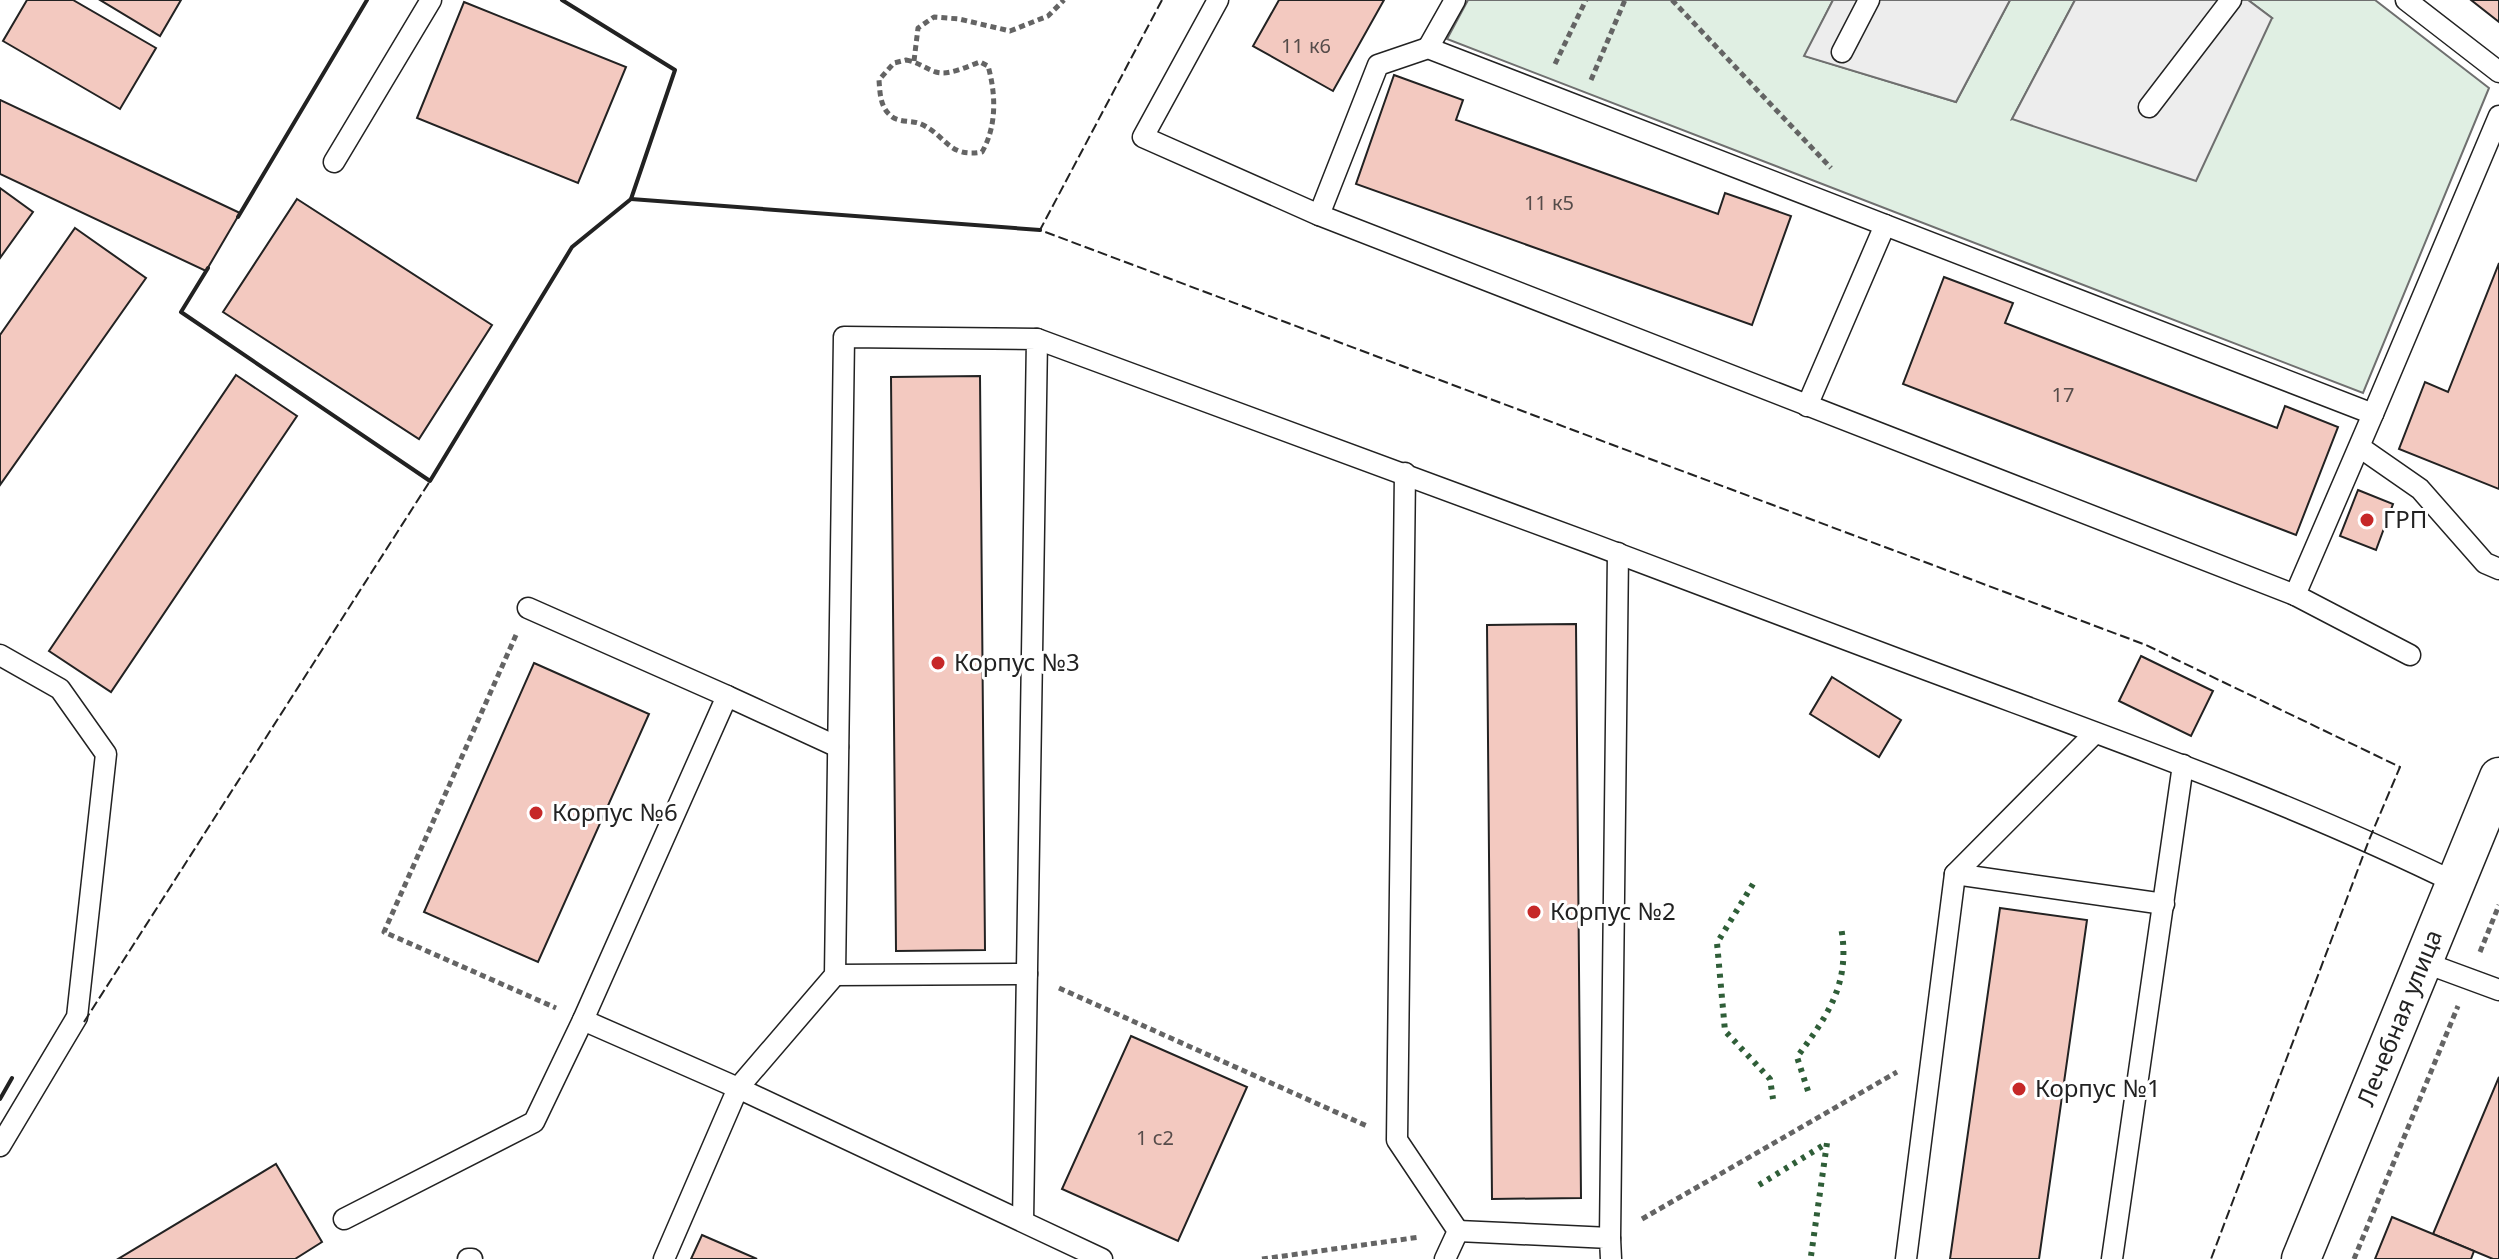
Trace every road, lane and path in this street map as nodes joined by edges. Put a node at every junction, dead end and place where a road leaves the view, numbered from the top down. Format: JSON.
{"nodes":[{"id":1,"x":431,"y":0,"type":"edge"},
{"id":2,"x":1064,"y":0,"type":"edge"},
{"id":3,"x":1218,"y":0,"type":"edge"},
{"id":4,"x":1455,"y":0,"type":"edge"},
{"id":5,"x":1586,"y":0,"type":"edge"},
{"id":6,"x":1625,"y":0,"type":"edge"},
{"id":7,"x":1672,"y":0,"type":"edge"},
{"id":8,"x":1869,"y":0,"type":"edge"},
{"id":9,"x":2231,"y":0,"type":"edge"},
{"id":10,"x":2406,"y":0,"type":"edge"},
{"id":11,"x":1428,"y":48,"type":"junction"},
{"id":12,"x":1842,"y":52,"type":"dead end"},
{"id":13,"x":914,"y":61,"type":"junction"},
{"id":14,"x":2499,"y":72,"type":"edge"},
{"id":15,"x":1542,"y":92,"type":"junction"},
{"id":16,"x":1579,"y":106,"type":"junction"},
{"id":17,"x":2149,"y":107,"type":"dead end"},
{"id":18,"x":2499,"y":116,"type":"edge"},
{"id":19,"x":334,"y":162,"type":"dead end"},
{"id":20,"x":1841,"y":179,"type":"dead end"},
{"id":21,"x":1319,"y":215,"type":"junction"},
{"id":22,"x":1885,"y":225,"type":"junction"},
{"id":23,"x":1037,"y":339,"type":"junction"},
{"id":24,"x":1807,"y":406,"type":"junction"},
{"id":25,"x":2373,"y":414,"type":"junction"},
{"id":26,"x":2361,"y":448,"type":"junction"},
{"id":27,"x":1405,"y":473,"type":"junction"},
{"id":28,"x":1618,"y":553,"type":"junction"},
{"id":29,"x":2499,"y":569,"type":"edge"},
{"id":30,"x":2295,"y":595,"type":"junction"},
{"id":31,"x":528,"y":608,"type":"joint"},
{"id":32,"x":0,"y":655,"type":"edge"},
{"id":33,"x":2410,"y":655,"type":"dead end"},
{"id":34,"x":727,"y":696,"type":"junction"},
{"id":35,"x":2095,"y":733,"type":"junction"},
{"id":36,"x":838,"y":747,"type":"junction"},
{"id":37,"x":2183,"y":765,"type":"junction"},
{"id":38,"x":2499,"y":777,"type":"edge"},
{"id":39,"x":1955,"y":874,"type":"junction"},
{"id":40,"x":2456,"y":883,"type":"junction"},
{"id":41,"x":2164,"y":904,"type":"junction"},
{"id":42,"x":2499,"y":905,"type":"edge"},
{"id":43,"x":2423,"y":962,"type":"junction"},
{"id":44,"x":1027,"y":974,"type":"junction"},
{"id":45,"x":835,"y":975,"type":"junction"},
{"id":46,"x":2469,"y":978,"type":"junction"},
{"id":47,"x":2499,"y":990,"type":"edge"},
{"id":48,"x":583,"y":1020,"type":"junction"},
{"id":49,"x":1933,"y":1051,"type":"junction"},
{"id":50,"x":738,"y":1088,"type":"junction"},
{"id":51,"x":1397,"y":1140,"type":"junction"},
{"id":52,"x":0,"y":1146,"type":"edge"},
{"id":53,"x":344,"y":1219,"type":"dead end"},
{"id":54,"x":1023,"y":1221,"type":"junction"},
{"id":55,"x":1458,"y":1231,"type":"junction"},
{"id":56,"x":1610,"y":1238,"type":"junction"},
{"id":57,"x":664,"y":1259,"type":"edge"},
{"id":58,"x":1102,"y":1259,"type":"edge"},
{"id":59,"x":1262,"y":1259,"type":"edge"},
{"id":60,"x":1445,"y":1259,"type":"edge"},
{"id":61,"x":1611,"y":1259,"type":"edge"},
{"id":62,"x":1906,"y":1259,"type":"edge"},
{"id":63,"x":2112,"y":1259,"type":"edge"},
{"id":64,"x":2301,"y":1259,"type":"edge"},
{"id":65,"x":2354,"y":1259,"type":"edge"}],
"edges":[{"from":1,"to":19,"type":"lane"},
{"from":2,"to":13,"type":"path"},
{"from":3,"to":21,"type":"lane"},
{"from":4,"to":11,"type":"lane"},
{"from":5,"to":15,"type":"path"},
{"from":6,"to":16,"type":"path"},
{"from":7,"to":20,"type":"path"},
{"from":8,"to":12,"type":"lane"},
{"from":9,"to":17,"type":"lane"},
{"from":10,"to":14,"type":"lane"},
{"from":11,"to":15,"type":"lane"},
{"from":11,"to":21,"type":"lane"},
{"from":13,"to":13,"type":"path"},
{"from":15,"to":16,"type":"lane"},
{"from":16,"to":22,"type":"lane"},
{"from":18,"to":25,"type":"lane"},
{"from":21,"to":24,"type":"lane"},
{"from":22,"to":24,"type":"lane"},
{"from":22,"to":25,"type":"lane"},
{"from":23,"to":27,"type":"lane"},
{"from":23,"to":36,"type":"lane"},
{"from":23,"to":44,"type":"lane"},
{"from":24,"to":30,"type":"lane"},
{"from":25,"to":26,"type":"lane"},
{"from":26,"to":29,"type":"lane"},
{"from":26,"to":30,"type":"lane"},
{"from":27,"to":28,"type":"lane"},
{"from":27,"to":51,"type":"lane"},
{"from":28,"to":35,"type":"lane"},
{"from":28,"to":56,"type":"lane"},
{"from":30,"to":33,"type":"lane"},
{"from":31,"to":34,"type":"lane"},
{"from":31,"to":48,"type":"path"},
{"from":32,"to":52,"type":"lane"},
{"from":34,"to":36,"type":"lane"},
{"from":34,"to":48,"type":"lane"},
{"from":35,"to":37,"type":"lane"},
{"from":35,"to":39,"type":"lane"},
{"from":36,"to":45,"type":"lane"},
{"from":37,"to":40,"type":"lane"},
{"from":37,"to":41,"type":"lane"},
{"from":38,"to":40,"type":"street","name":"Лечебная улица"},
{"from":39,"to":41,"type":"lane"},
{"from":39,"to":49,"type":"lane"},
{"from":40,"to":43,"type":"street","name":"Лечебная улица"},
{"from":41,"to":63,"type":"lane"},
{"from":42,"to":46,"type":"path"},
{"from":43,"to":46,"type":"lane"},
{"from":43,"to":64,"type":"street","name":"Лечебная улица"},
{"from":44,"to":45,"type":"lane"},
{"from":44,"to":51,"type":"path"},
{"from":44,"to":54,"type":"lane"},
{"from":45,"to":50,"type":"lane"},
{"from":46,"to":47,"type":"lane"},
{"from":46,"to":65,"type":"path"},
{"from":48,"to":50,"type":"lane"},
{"from":48,"to":53,"type":"lane"},
{"from":49,"to":56,"type":"path"},
{"from":49,"to":62,"type":"lane"},
{"from":50,"to":54,"type":"lane"},
{"from":50,"to":57,"type":"lane"},
{"from":51,"to":55,"type":"lane"},
{"from":54,"to":58,"type":"lane"},
{"from":55,"to":56,"type":"lane"},
{"from":55,"to":59,"type":"path"},
{"from":55,"to":60,"type":"lane"},
{"from":56,"to":61,"type":"lane"}]}
